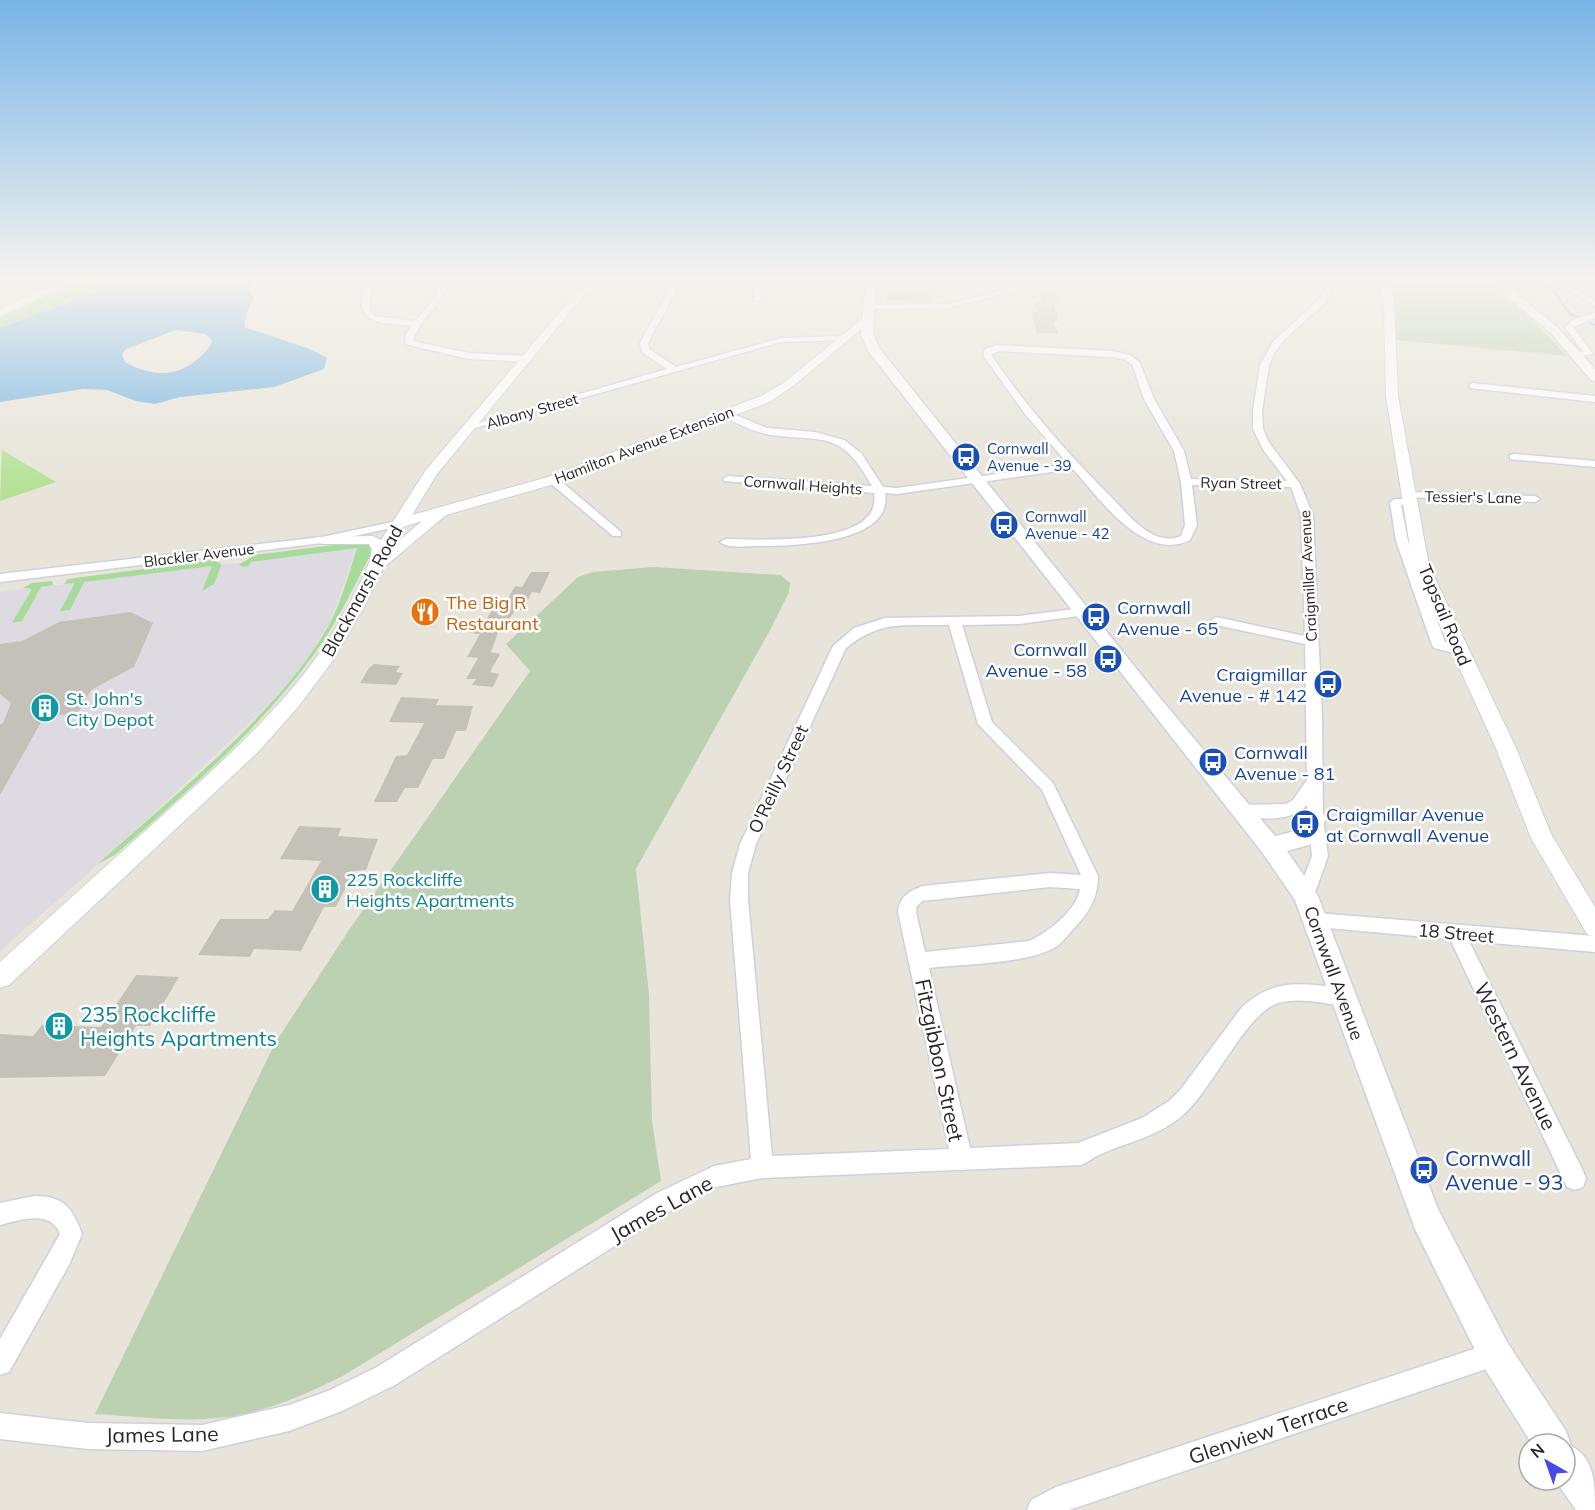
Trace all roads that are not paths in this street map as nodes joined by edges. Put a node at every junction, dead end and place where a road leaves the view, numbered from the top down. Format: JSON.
{"nodes":[{"id":1,"x":441,"y":349,"type":"edge"},
{"id":2,"x":535,"y":349,"type":"edge"},
{"id":3,"x":645,"y":349,"type":"edge"},
{"id":4,"x":747,"y":349,"type":"edge"},
{"id":5,"x":830,"y":349,"type":"edge"},
{"id":6,"x":873,"y":349,"type":"edge"},
{"id":7,"x":1000,"y":349,"type":"edge"},
{"id":8,"x":1036,"y":349,"type":"edge"},
{"id":9,"x":1274,"y":349,"type":"edge"},
{"id":10,"x":1392,"y":349,"type":"edge"},
{"id":11,"x":1572,"y":349,"type":"edge"},
{"id":12,"x":1585,"y":349,"type":"edge"},
{"id":13,"x":1579,"y":356,"type":"junction"},
{"id":14,"x":527,"y":359,"type":"junction"},
{"id":15,"x":674,"y":370,"type":"junction"},
{"id":16,"x":1595,"y":377,"type":"edge"},
{"id":17,"x":1473,"y":386,"type":"dead end"},
{"id":18,"x":1595,"y":399,"type":"edge"},
{"id":19,"x":726,"y":414,"type":"junction"},
{"id":20,"x":464,"y":430,"type":"junction"},
{"id":21,"x":1514,"y":458,"type":"dead end"},
{"id":22,"x":1595,"y":464,"type":"edge"},
{"id":23,"x":1075,"y":466,"type":"junction"},
{"id":24,"x":728,"y":479,"type":"dead end"},
{"id":25,"x":552,"y":480,"type":"junction"},
{"id":26,"x":978,"y":480,"type":"junction"},
{"id":27,"x":1186,"y":482,"type":"junction"},
{"id":28,"x":1295,"y":484,"type":"junction"},
{"id":29,"x":879,"y":490,"type":"junction"},
{"id":30,"x":1412,"y":499,"type":"junction"},
{"id":31,"x":1535,"y":499,"type":"dead end"},
{"id":32,"x":412,"y":506,"type":"junction"},
{"id":33,"x":447,"y":511,"type":"junction"},
{"id":34,"x":398,"y":524,"type":"junction"},
{"id":35,"x":617,"y":534,"type":"dead end"},
{"id":36,"x":322,"y":540,"type":"junction"},
{"id":37,"x":726,"y":542,"type":"dead end"},
{"id":38,"x":378,"y":565,"type":"junction"},
{"id":39,"x":0,"y":578,"type":"edge"},
{"id":40,"x":1082,"y":612,"type":"junction"},
{"id":41,"x":1216,"y":621,"type":"dead end"},
{"id":42,"x":955,"y":622,"type":"junction"},
{"id":43,"x":1311,"y":641,"type":"junction"},
{"id":44,"x":1313,"y":773,"type":"junction"},
{"id":45,"x":1240,"y":809,"type":"junction"},
{"id":46,"x":1314,"y":819,"type":"junction"},
{"id":47,"x":1270,"y":846,"type":"junction"},
{"id":48,"x":1091,"y":883,"type":"junction"},
{"id":49,"x":1306,"y":896,"type":"junction"},
{"id":50,"x":1317,"y":920,"type":"junction"},
{"id":51,"x":1595,"y":927,"type":"edge"},
{"id":52,"x":1457,"y":934,"type":"junction"},
{"id":53,"x":1595,"y":944,"type":"edge"},
{"id":54,"x":919,"y":961,"type":"junction"},
{"id":55,"x":0,"y":977,"type":"edge"},
{"id":56,"x":1343,"y":996,"type":"junction"},
{"id":57,"x":962,"y":1159,"type":"junction"},
{"id":58,"x":762,"y":1167,"type":"junction"},
{"id":59,"x":1575,"y":1179,"type":"dead end"},
{"id":60,"x":0,"y":1214,"type":"edge"},
{"id":61,"x":1495,"y":1354,"type":"junction"},
{"id":62,"x":0,"y":1363,"type":"edge"},
{"id":63,"x":0,"y":1426,"type":"edge"},
{"id":64,"x":1545,"y":1432,"type":"edge"},
{"id":65,"x":1577,"y":1479,"type":"edge"},
{"id":66,"x":1595,"y":1504,"type":"edge"},
{"id":67,"x":1041,"y":1510,"type":"edge"}],
"edges":[{"from":1,"to":14,"type":"street"},
{"from":2,"to":14,"type":"street","name":"Blackmarsh Road"},
{"from":3,"to":15,"type":"street"},
{"from":4,"to":15,"type":"street","name":"Albany Street"},
{"from":5,"to":19,"type":"street","name":"Hamilton Avenue Extension"},
{"from":6,"to":26,"type":"main road","name":"Cornwall Avenue"},
{"from":7,"to":23,"type":"street"},
{"from":8,"to":27,"type":"street"},
{"from":9,"to":28,"type":"street","name":"Craigmillar Avenue"},
{"from":10,"to":30,"type":"street","name":"Topsail Road"},
{"from":11,"to":13,"type":"main road"},
{"from":12,"to":13,"type":"street"},
{"from":13,"to":16,"type":"main road"},
{"from":14,"to":20,"type":"street","name":"Blackmarsh Road"},
{"from":15,"to":20,"type":"street","name":"Albany Street"},
{"from":17,"to":18,"type":"street"},
{"from":19,"to":25,"type":"street","name":"Hamilton Avenue Extension"},
{"from":19,"to":29,"type":"street","name":"Cornwall Heights"},
{"from":20,"to":32,"type":"street","name":"Blackmarsh Road"},
{"from":21,"to":22,"type":"street"},
{"from":23,"to":26,"type":"street","name":"Cornwall Heights"},
{"from":23,"to":27,"type":"street"},
{"from":24,"to":29,"type":"street","name":"Cornwall Heights"},
{"from":25,"to":33,"type":"street","name":"Hamilton Avenue Extension"},
{"from":25,"to":35,"type":"street"},
{"from":26,"to":29,"type":"street","name":"Cornwall Heights"},
{"from":26,"to":40,"type":"main road","name":"Cornwall Avenue"},
{"from":27,"to":28,"type":"street","name":"Ryan Street"},
{"from":28,"to":43,"type":"street","name":"Craigmillar Avenue"},
{"from":29,"to":37,"type":"street","name":"Cornwall Heights"},
{"from":30,"to":31,"type":"street","name":"Tessier's Lane"},
{"from":30,"to":51,"type":"street","name":"Topsail Road"},
{"from":32,"to":33,"type":"street"},
{"from":32,"to":34,"type":"street","name":"Blackmarsh Road"},
{"from":33,"to":34,"type":"street","name":"Hamilton Avenue Extension"},
{"from":33,"to":38,"type":"street"},
{"from":34,"to":36,"type":"street","name":"Blackler Avenue"},
{"from":34,"to":38,"type":"street","name":"Blackmarsh Road"},
{"from":36,"to":38,"type":"street"},
{"from":36,"to":39,"type":"street","name":"Blackler Avenue"},
{"from":38,"to":55,"type":"street","name":"Blackmarsh Road"},
{"from":40,"to":42,"type":"street","name":"O'Reilly Street"},
{"from":40,"to":45,"type":"main road","name":"Cornwall Avenue"},
{"from":41,"to":43,"type":"street"},
{"from":42,"to":48,"type":"street"},
{"from":42,"to":58,"type":"street","name":"O'Reilly Street"},
{"from":43,"to":44,"type":"street","name":"Craigmillar Avenue"},
{"from":44,"to":45,"type":"street","name":"Craigmillar Avenue"},
{"from":44,"to":46,"type":"street","name":"Craigmillar Avenue"},
{"from":45,"to":47,"type":"main road","name":"Cornwall Avenue"},
{"from":46,"to":47,"type":"main road"},
{"from":46,"to":49,"type":"street","name":"Craigmillar Avenue"},
{"from":47,"to":49,"type":"main road","name":"Cornwall Avenue"},
{"from":48,"to":54,"type":"street","name":"Fitzgibbon Street"},
{"from":48,"to":54,"type":"street","name":"Fitzgibbon Street"},
{"from":49,"to":50,"type":"main road","name":"Cornwall Avenue"},
{"from":50,"to":52,"type":"street","name":"18 Street"},
{"from":50,"to":56,"type":"main road","name":"Cornwall Avenue"},
{"from":52,"to":53,"type":"street","name":"18 Street"},
{"from":52,"to":59,"type":"street","name":"Western Avenue"},
{"from":54,"to":57,"type":"street","name":"Fitzgibbon Street"},
{"from":56,"to":57,"type":"street","name":"James Lane"},
{"from":56,"to":61,"type":"main road","name":"Cornwall Avenue"},
{"from":57,"to":58,"type":"street","name":"James Lane"},
{"from":58,"to":63,"type":"street","name":"James Lane"},
{"from":60,"to":62,"type":"street"},
{"from":61,"to":64,"type":"main road","name":"Cornwall Avenue"},
{"from":61,"to":67,"type":"street","name":"Glenview Terrace"},
{"from":65,"to":66,"type":"main road"}]}
